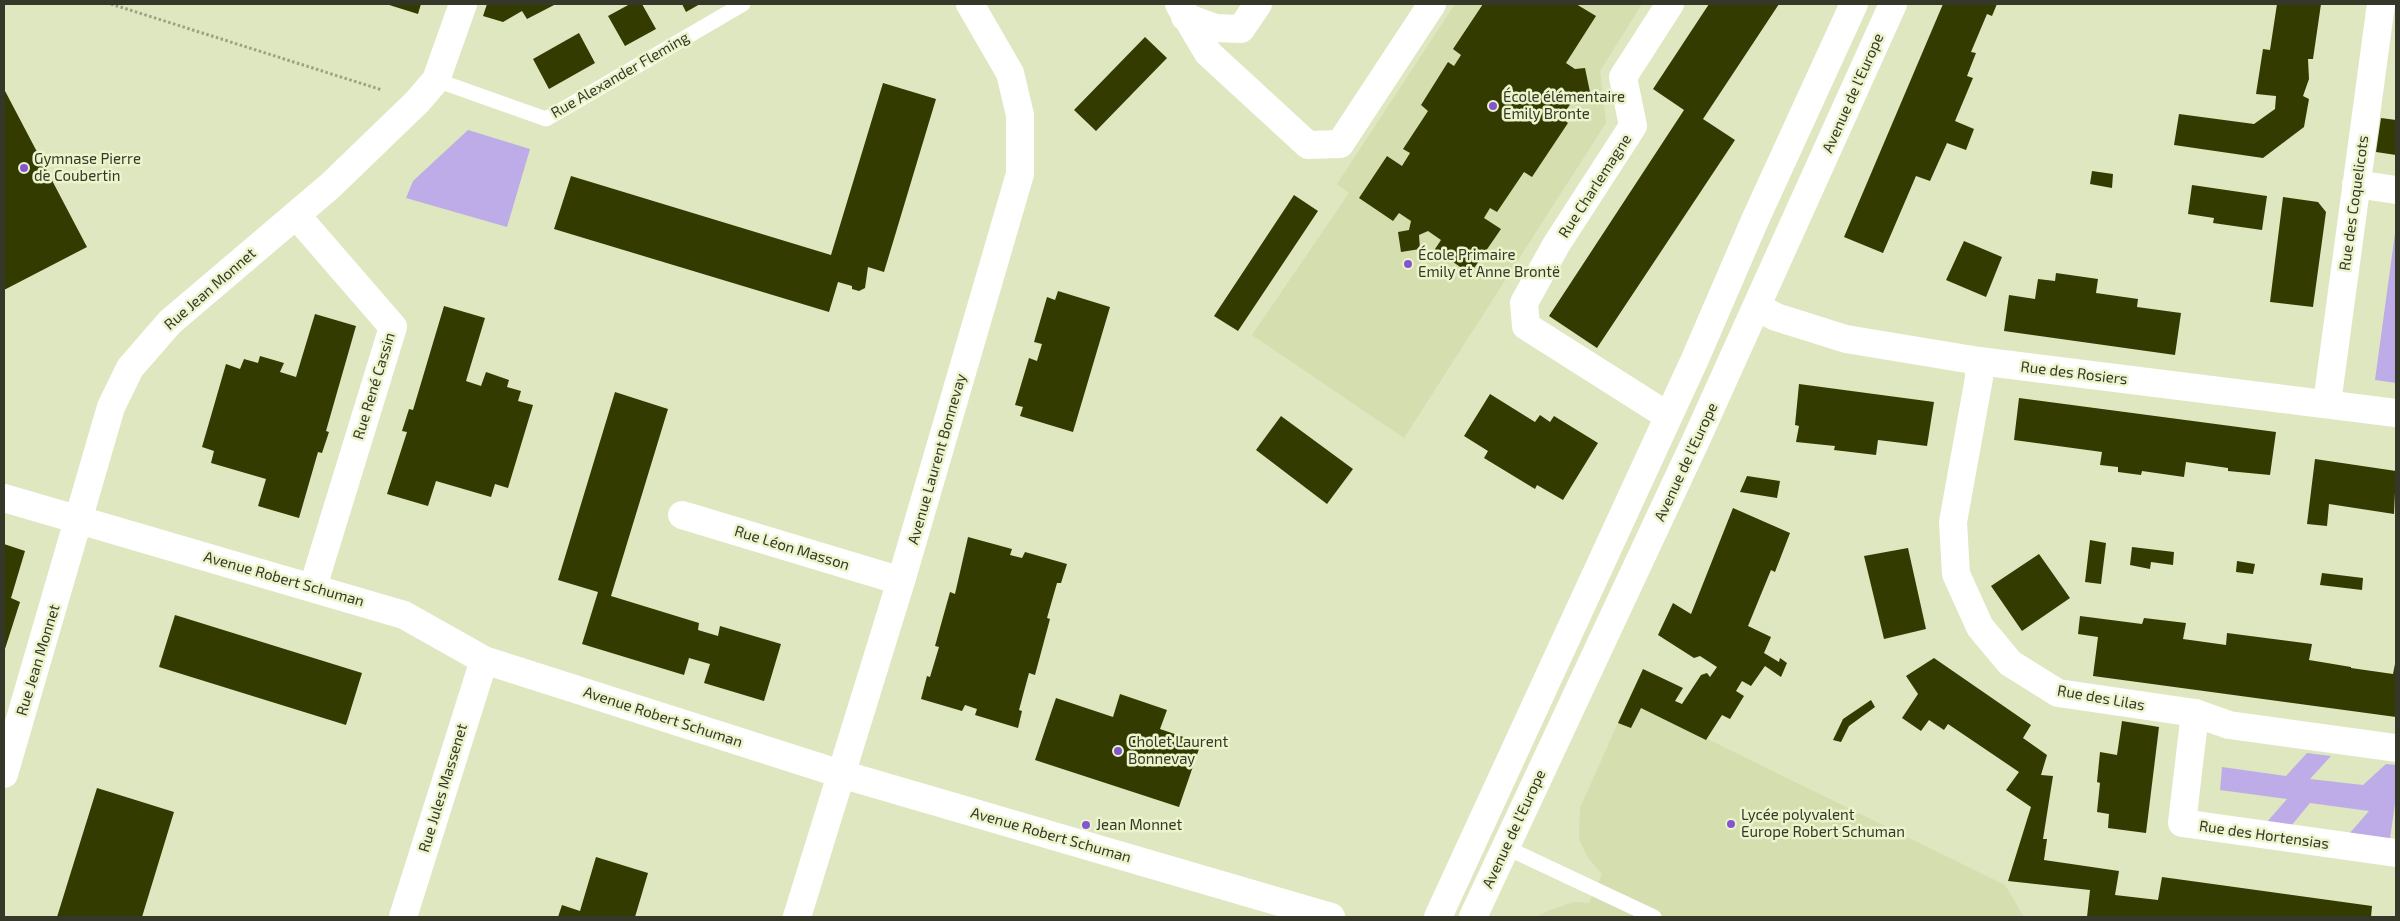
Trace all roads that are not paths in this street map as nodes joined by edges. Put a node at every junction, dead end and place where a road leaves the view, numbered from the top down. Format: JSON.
{"nodes":[{"id":1,"x":463,"y":4,"type":"edge"},
{"id":2,"x":743,"y":4,"type":"edge"},
{"id":3,"x":970,"y":4,"type":"edge"},
{"id":4,"x":1258,"y":4,"type":"edge"},
{"id":5,"x":1432,"y":4,"type":"edge"},
{"id":6,"x":1670,"y":4,"type":"edge"},
{"id":7,"x":1854,"y":4,"type":"edge"},
{"id":8,"x":1893,"y":4,"type":"edge"},
{"id":9,"x":2381,"y":4,"type":"edge"},
{"id":10,"x":1182,"y":10,"type":"edge"},
{"id":11,"x":436,"y":80,"type":"junction"},
{"id":12,"x":2356,"y":184,"type":"junction"},
{"id":13,"x":2396,"y":190,"type":"edge"},
{"id":14,"x":296,"y":215,"type":"junction"},
{"id":15,"x":1757,"y":307,"type":"junction"},
{"id":16,"x":1979,"y":362,"type":"junction"},
{"id":17,"x":2327,"y":403,"type":"junction"},
{"id":18,"x":2396,"y":413,"type":"edge"},
{"id":19,"x":1668,"y":416,"type":"junction"},
{"id":20,"x":4,"y":498,"type":"edge"},
{"id":21,"x":682,"y":516,"type":"dead end"},
{"id":22,"x":79,"y":520,"type":"junction"},
{"id":23,"x":901,"y":581,"type":"junction"},
{"id":24,"x":313,"y":587,"type":"junction"},
{"id":25,"x":484,"y":660,"type":"junction"},
{"id":26,"x":2196,"y":713,"type":"junction"},
{"id":27,"x":2396,"y":748,"type":"edge"},
{"id":28,"x":4,"y":774,"type":"edge"},
{"id":29,"x":841,"y":774,"type":"junction"},
{"id":30,"x":1505,"y":847,"type":"junction"},
{"id":31,"x":2396,"y":853,"type":"edge"},
{"id":32,"x":403,"y":917,"type":"edge"},
{"id":33,"x":797,"y":917,"type":"edge"},
{"id":34,"x":1331,"y":917,"type":"edge"},
{"id":35,"x":1438,"y":917,"type":"edge"},
{"id":36,"x":1473,"y":917,"type":"edge"},
{"id":37,"x":1654,"y":917,"type":"edge"}],
"edges":[{"from":1,"to":11,"type":"street","name":"Rue Jean Monnet"},
{"from":2,"to":11,"type":"lane","name":"Rue Alexander Fleming"},
{"from":3,"to":23,"type":"street","name":"Avenue Laurent Bonnevay"},
{"from":4,"to":10,"type":"street"},
{"from":5,"to":10,"type":"street"},
{"from":6,"to":19,"type":"street","name":"Rue Charlemagne"},
{"from":7,"to":19,"type":"street"},
{"from":8,"to":15,"type":"street","name":"Avenue de l’Europe"},
{"from":9,"to":12,"type":"street","name":"Rue des Coquelicots"},
{"from":11,"to":14,"type":"street","name":"Rue Jean Monnet"},
{"from":12,"to":13,"type":"street"},
{"from":12,"to":17,"type":"street","name":"Rue des Coquelicots"},
{"from":14,"to":22,"type":"street","name":"Rue Jean Monnet"},
{"from":14,"to":24,"type":"street","name":"Rue René Cassin"},
{"from":15,"to":16,"type":"street","name":"Rue des Rosiers"},
{"from":15,"to":30,"type":"street","name":"Avenue de l’Europe"},
{"from":16,"to":17,"type":"street","name":"Rue des Rosiers"},
{"from":16,"to":26,"type":"street","name":"Rue des Lilas"},
{"from":17,"to":18,"type":"street","name":"Rue des Rosiers"},
{"from":19,"to":35,"type":"street"},
{"from":20,"to":22,"type":"street","name":"Avenue Robert Schuman"},
{"from":21,"to":23,"type":"street","name":"Rue Léon Masson"},
{"from":22,"to":24,"type":"street","name":"Avenue Robert Schuman"},
{"from":22,"to":28,"type":"street","name":"Rue Jean Monnet"},
{"from":23,"to":29,"type":"street","name":"Avenue Laurent Bonnevay"},
{"from":24,"to":25,"type":"street","name":"Avenue Robert Schuman"},
{"from":25,"to":29,"type":"street","name":"Avenue Robert Schuman"},
{"from":25,"to":32,"type":"street","name":"Rue Jules Massenet"},
{"from":26,"to":27,"type":"street","name":"Rue des Lilas"},
{"from":26,"to":31,"type":"street","name":"Rue des Hortensias"},
{"from":29,"to":33,"type":"street","name":"Avenue Laurent Bonnevay"},
{"from":29,"to":34,"type":"street","name":"Avenue Robert Schuman"},
{"from":30,"to":36,"type":"street","name":"Avenue de l’Europe"},
{"from":30,"to":37,"type":"lane"}]}
